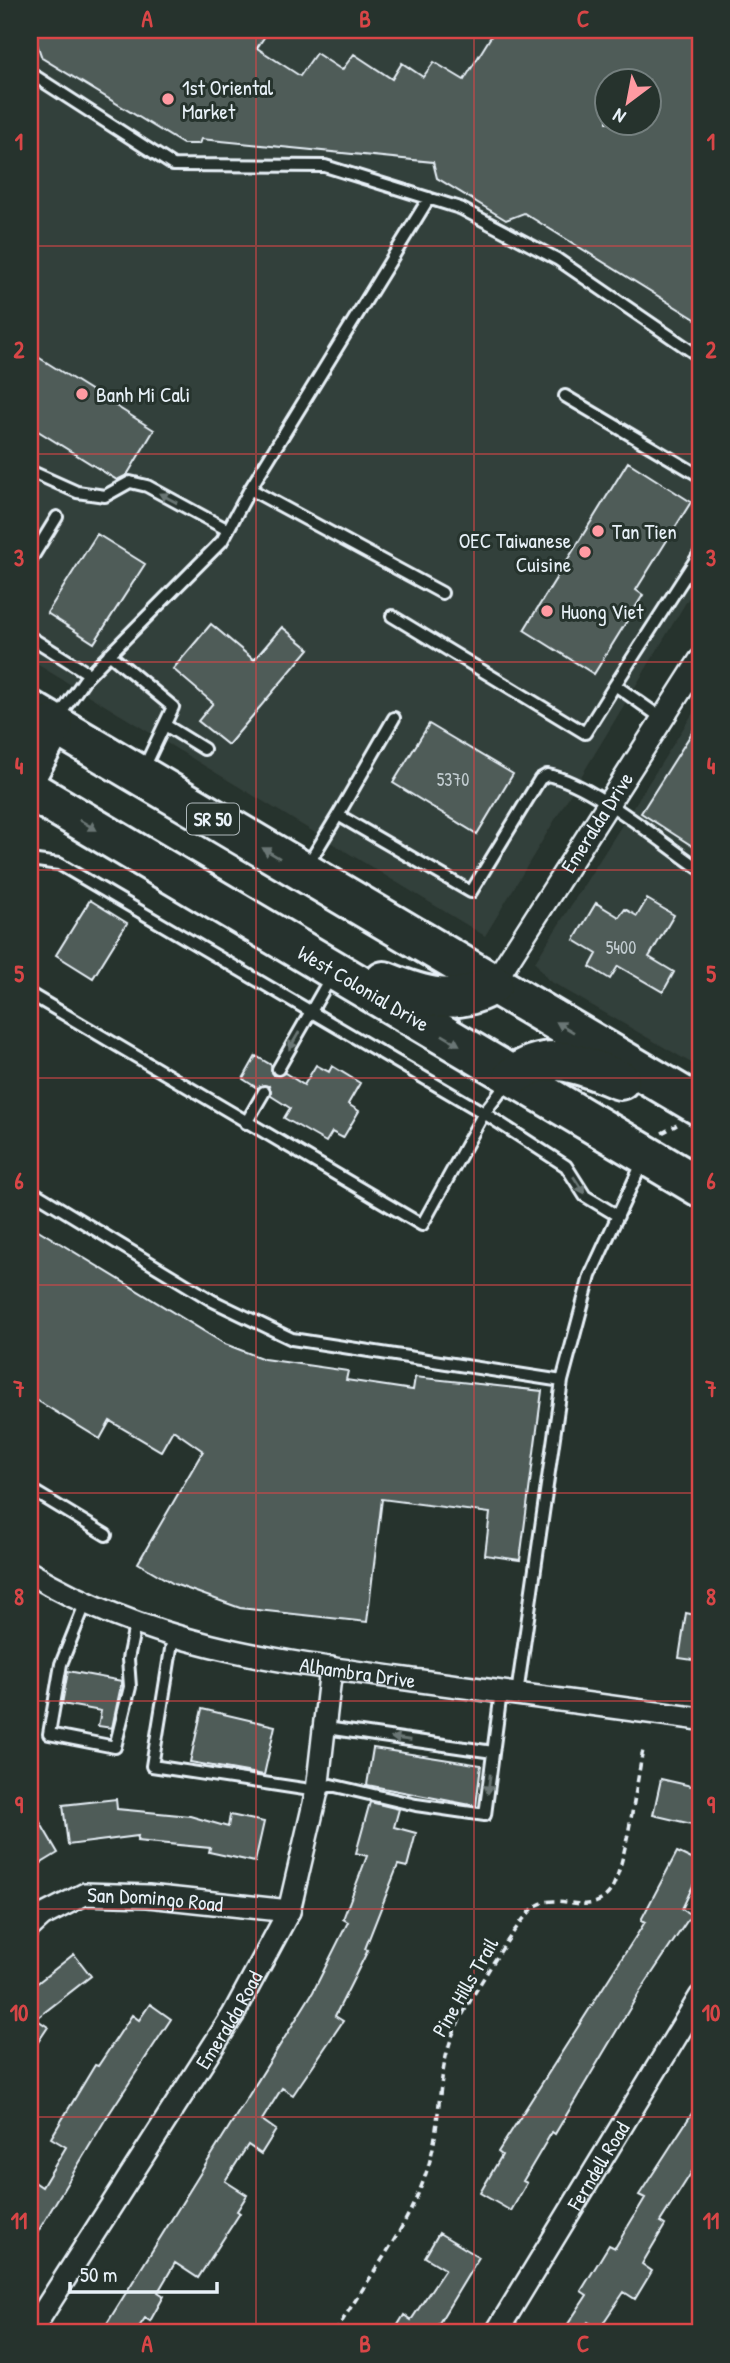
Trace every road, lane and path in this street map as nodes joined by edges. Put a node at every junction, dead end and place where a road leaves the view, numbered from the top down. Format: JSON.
{"nodes":[{"id":1,"x":30,"y":73,"type":"edge"},
{"id":2,"x":429,"y":198,"type":"junction"},
{"id":3,"x":700,"y":357,"type":"edge"},
{"id":4,"x":565,"y":396,"type":"dead end"},
{"id":5,"x":30,"y":471,"type":"edge"},
{"id":6,"x":700,"y":476,"type":"edge"},
{"id":7,"x":250,"y":489,"type":"junction"},
{"id":8,"x":57,"y":517,"type":"dead end"},
{"id":9,"x":228,"y":530,"type":"junction"},
{"id":10,"x":700,"y":552,"type":"edge"},
{"id":11,"x":30,"y":561,"type":"edge"},
{"id":12,"x":442,"y":593,"type":"dead end"},
{"id":13,"x":392,"y":616,"type":"dead end"},
{"id":14,"x":30,"y":637,"type":"edge"},
{"id":15,"x":109,"y":654,"type":"junction"},
{"id":16,"x":700,"y":660,"type":"edge"},
{"id":17,"x":89,"y":674,"type":"junction"},
{"id":18,"x":615,"y":685,"type":"junction"},
{"id":19,"x":42,"y":717,"type":"edge"},
{"id":20,"x":394,"y":718,"type":"dead end"},
{"id":21,"x":663,"y":719,"type":"junction"},
{"id":22,"x":165,"y":725,"type":"junction"},
{"id":23,"x":204,"y":749,"type":"dead end"},
{"id":24,"x":30,"y":769,"type":"edge"},
{"id":25,"x":140,"y":775,"type":"junction"},
{"id":26,"x":30,"y":790,"type":"edge"},
{"id":27,"x":607,"y":805,"type":"junction"},
{"id":28,"x":338,"y":815,"type":"junction"},
{"id":29,"x":30,"y":860,"type":"edge"},
{"id":30,"x":700,"y":869,"type":"edge"},
{"id":31,"x":303,"y":872,"type":"junction"},
{"id":32,"x":287,"y":942,"type":"junction"},
{"id":33,"x":335,"y":970,"type":"junction"},
{"id":34,"x":493,"y":984,"type":"junction"},
{"id":35,"x":30,"y":994,"type":"edge"},
{"id":36,"x":310,"y":1013,"type":"junction"},
{"id":37,"x":278,"y":1069,"type":"dead end"},
{"id":38,"x":513,"y":1076,"type":"junction"},
{"id":39,"x":264,"y":1092,"type":"dead end"},
{"id":40,"x":700,"y":1108,"type":"edge"},
{"id":41,"x":484,"y":1113,"type":"junction"},
{"id":42,"x":246,"y":1123,"type":"junction"},
{"id":43,"x":646,"y":1154,"type":"junction"},
{"id":44,"x":700,"y":1186,"type":"edge"},
{"id":45,"x":30,"y":1190,"type":"edge"},
{"id":46,"x":618,"y":1216,"type":"junction"},
{"id":47,"x":562,"y":1381,"type":"junction"},
{"id":48,"x":30,"y":1489,"type":"edge"},
{"id":49,"x":106,"y":1535,"type":"dead end"},
{"id":50,"x":30,"y":1573,"type":"edge"},
{"id":51,"x":86,"y":1602,"type":"junction"},
{"id":52,"x":135,"y":1625,"type":"junction"},
{"id":53,"x":173,"y":1637,"type":"junction"},
{"id":54,"x":331,"y":1668,"type":"junction"},
{"id":55,"x":509,"y":1693,"type":"junction"},
{"id":56,"x":700,"y":1719,"type":"edge"},
{"id":57,"x":326,"y":1728,"type":"junction"},
{"id":58,"x":643,"y":1750,"type":"dead end"},
{"id":59,"x":493,"y":1752,"type":"junction"},
{"id":60,"x":317,"y":1791,"type":"junction"},
{"id":61,"x":289,"y":1912,"type":"junction"},
{"id":62,"x":30,"y":1927,"type":"edge"},
{"id":63,"x":700,"y":1997,"type":"edge"},
{"id":64,"x":30,"y":2333,"type":"edge"},
{"id":65,"x":335,"y":2333,"type":"edge"},
{"id":66,"x":496,"y":2333,"type":"edge"}],
"edges":[{"from":1,"to":2,"type":"lane"},
{"from":2,"to":3,"type":"lane"},
{"from":2,"to":7,"type":"lane"},
{"from":4,"to":6,"type":"lane"},
{"from":9,"to":5,"type":"lane","one_way":true},
{"from":7,"to":9,"type":"lane"},
{"from":7,"to":12,"type":"lane"},
{"from":8,"to":11,"type":"lane"},
{"from":9,"to":15,"type":"lane"},
{"from":10,"to":18,"type":"lane"},
{"from":13,"to":18,"type":"lane"},
{"from":14,"to":17,"type":"lane"},
{"from":15,"to":17,"type":"lane"},
{"from":15,"to":22,"type":"lane"},
{"from":16,"to":21,"type":"street","name":"Emeralda Drive"},
{"from":17,"to":19,"type":"lane"},
{"from":18,"to":21,"type":"lane"},
{"from":19,"to":24,"type":"highway"},
{"from":19,"to":25,"type":"highway","number":"SR 50"},
{"from":20,"to":28,"type":"lane"},
{"from":21,"to":27,"type":"street","name":"Emeralda Drive"},
{"from":22,"to":23,"type":"lane"},
{"from":22,"to":25,"type":"lane"},
{"from":31,"to":25,"type":"highway","number":"SR 50","one_way":true},
{"from":26,"to":32,"type":"highway","name":"West Colonial Drive","one_way":true},
{"from":27,"to":28,"type":"lane"},
{"from":27,"to":30,"type":"lane"},
{"from":27,"to":34,"type":"street","name":"Emeralda Drive"},
{"from":28,"to":31,"type":"lane"},
{"from":29,"to":36,"type":"lane"},
{"from":31,"to":34,"type":"highway","number":"SR 50"},
{"from":32,"to":33,"type":"highway","name":"West Colonial Drive"},
{"from":32,"to":34,"type":"highway"},
{"from":33,"to":36,"type":"lane"},
{"from":33,"to":38,"type":"highway","name":"West Colonial Drive","one_way":true},
{"from":40,"to":34,"type":"highway","number":"SR 50","one_way":true},
{"from":35,"to":42,"type":"lane"},
{"from":36,"to":37,"type":"lane","one_way":true},
{"from":36,"to":41,"type":"lane"},
{"from":38,"to":40,"type":"highway"},
{"from":38,"to":41,"type":"lane"},
{"from":38,"to":43,"type":"highway","name":"West Colonial Drive"},
{"from":39,"to":42,"type":"lane"},
{"from":41,"to":42,"type":"lane"},
{"from":41,"to":46,"type":"lane","one_way":true},
{"from":43,"to":44,"type":"highway","name":"West Colonial Drive"},
{"from":43,"to":46,"type":"lane"},
{"from":45,"to":47,"type":"lane"},
{"from":46,"to":47,"type":"lane"},
{"from":47,"to":55,"type":"lane"},
{"from":48,"to":49,"type":"lane"},
{"from":50,"to":51,"type":"street","name":"Alhambra Drive"},
{"from":51,"to":52,"type":"street","name":"Alhambra Drive"},
{"from":51,"to":52,"type":"lane"},
{"from":52,"to":53,"type":"street","name":"Alhambra Drive"},
{"from":53,"to":54,"type":"street","name":"Alhambra Drive"},
{"from":53,"to":60,"type":"lane"},
{"from":54,"to":55,"type":"street","name":"Alhambra Drive"},
{"from":54,"to":57,"type":"street","name":"Emeralda Road"},
{"from":55,"to":56,"type":"street","name":"Alhambra Drive"},
{"from":55,"to":59,"type":"lane"},
{"from":59,"to":57,"type":"lane","one_way":true},
{"from":57,"to":60,"type":"street","name":"Emeralda Road"},
{"from":58,"to":65,"type":"path","name":"Pine Hills Trail"},
{"from":59,"to":60,"type":"lane","one_way":true},
{"from":60,"to":61,"type":"street","name":"Emeralda Road"},
{"from":61,"to":62,"type":"street","name":"San Domingo Road"},
{"from":61,"to":64,"type":"street","name":"Emeralda Road"},
{"from":63,"to":66,"type":"street","name":"Ferndell Road"}]}
